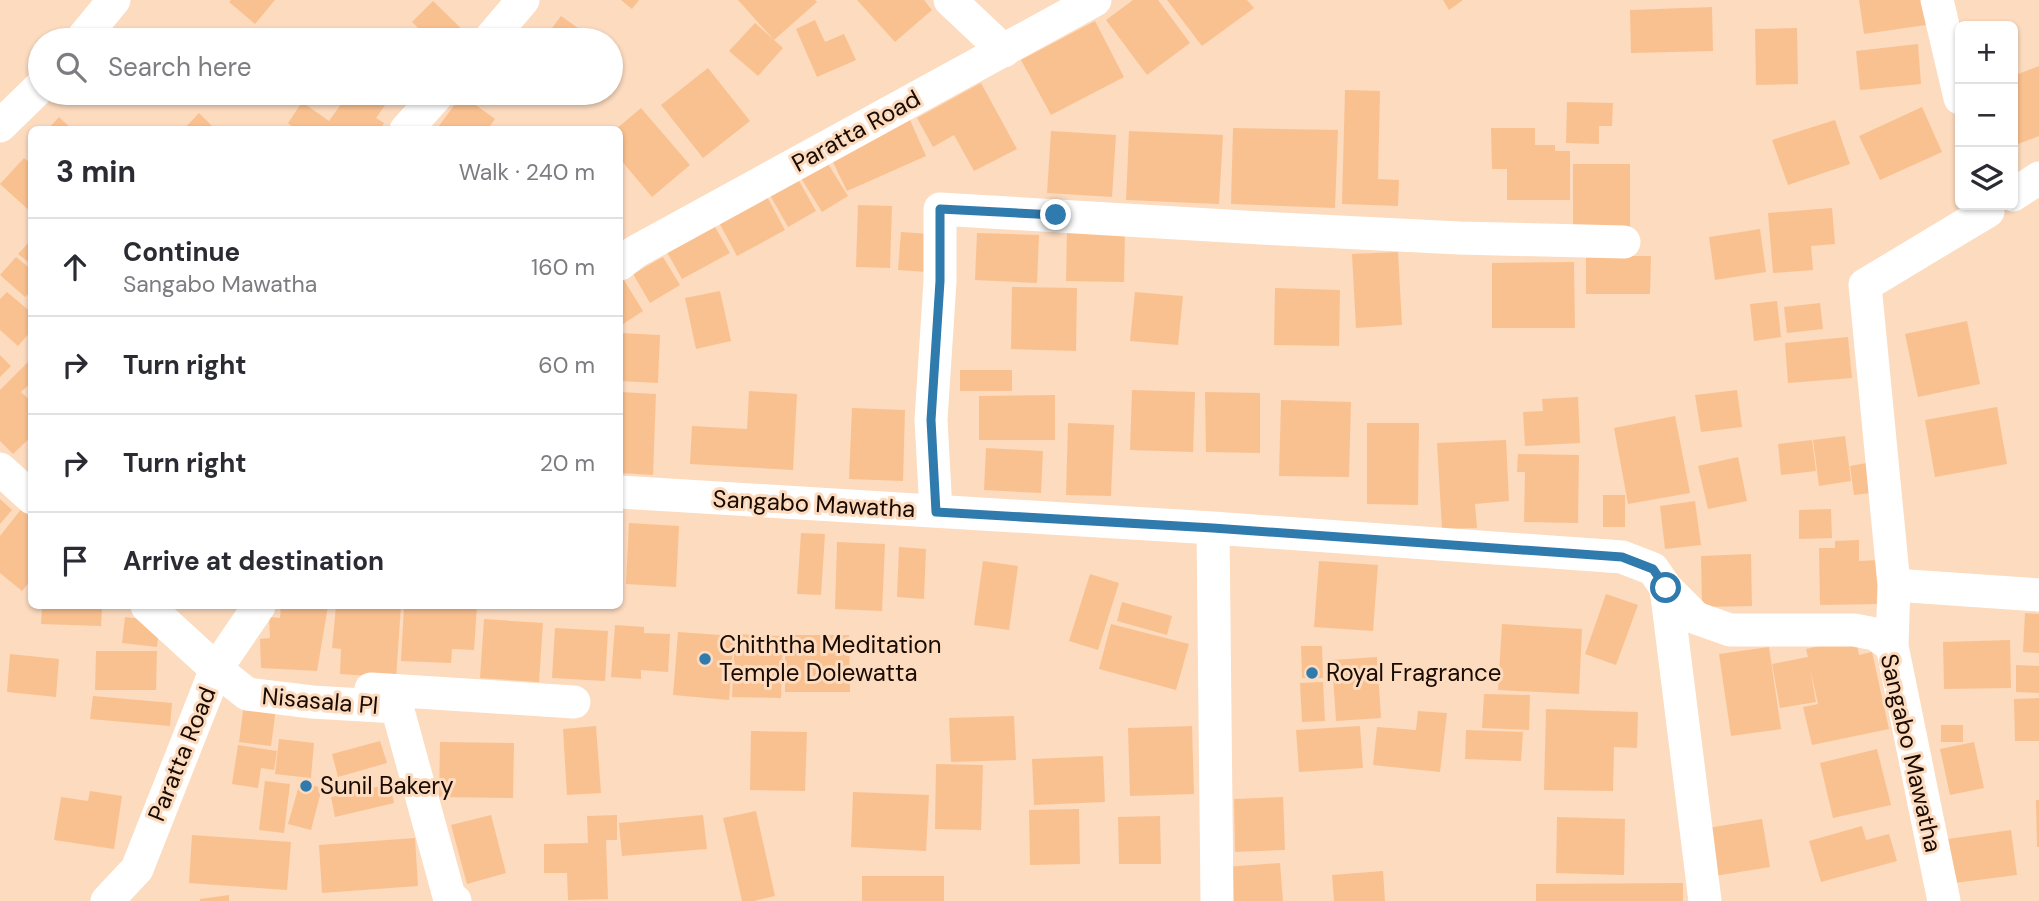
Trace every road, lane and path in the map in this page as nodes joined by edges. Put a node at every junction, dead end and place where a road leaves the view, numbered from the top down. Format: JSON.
{"nodes":[{"id":1,"x":114,"y":0,"type":"edge"},
{"id":2,"x":523,"y":0,"type":"edge"},
{"id":3,"x":950,"y":0,"type":"edge"},
{"id":4,"x":1094,"y":0,"type":"edge"},
{"id":5,"x":1937,"y":0,"type":"edge"},
{"id":6,"x":91,"y":28,"type":"edge"},
{"id":7,"x":499,"y":28,"type":"edge"},
{"id":8,"x":1004,"y":51,"type":"junction"},
{"id":9,"x":1957,"y":84,"type":"edge"},
{"id":10,"x":28,"y":99,"type":"edge"},
{"id":11,"x":429,"y":105,"type":"edge"},
{"id":12,"x":0,"y":126,"type":"edge"},
{"id":13,"x":410,"y":126,"type":"edge"},
{"id":14,"x":2039,"y":178,"type":"edge"},
{"id":15,"x":2018,"y":191,"type":"edge"},
{"id":16,"x":1986,"y":210,"type":"edge"},
{"id":17,"x":1624,"y":242,"type":"dead end"},
{"id":18,"x":623,"y":261,"type":"edge"},
{"id":19,"x":0,"y":469,"type":"edge"},
{"id":20,"x":623,"y":492,"type":"edge"},
{"id":21,"x":28,"y":494,"type":"edge"},
{"id":22,"x":936,"y":512,"type":"junction"},
{"id":23,"x":1213,"y":528,"type":"junction"},
{"id":24,"x":1894,"y":585,"type":"junction"},
{"id":25,"x":1666,"y":588,"type":"junction"},
{"id":26,"x":2039,"y":595,"type":"edge"},
{"id":27,"x":150,"y":609,"type":"edge"},
{"id":28,"x":257,"y":609,"type":"edge"},
{"id":29,"x":1892,"y":646,"type":"junction"},
{"id":30,"x":216,"y":669,"type":"junction"},
{"id":31,"x":574,"y":702,"type":"dead end"},
{"id":32,"x":107,"y":901,"type":"edge"},
{"id":33,"x":455,"y":901,"type":"edge"},
{"id":34,"x":1217,"y":901,"type":"edge"},
{"id":35,"x":1705,"y":901,"type":"edge"},
{"id":36,"x":1944,"y":901,"type":"edge"}],
"edges":[{"from":1,"to":6,"type":"street"},
{"from":2,"to":7,"type":"street"},
{"from":3,"to":8,"type":"street"},
{"from":4,"to":8,"type":"street","name":"Paratta Road"},
{"from":5,"to":9,"type":"street"},
{"from":8,"to":18,"type":"street","name":"Paratta Road"},
{"from":10,"to":12,"type":"street"},
{"from":11,"to":13,"type":"street"},
{"from":14,"to":15,"type":"street"},
{"from":16,"to":24,"type":"street"},
{"from":17,"to":22,"type":"street"},
{"from":19,"to":21,"type":"street"},
{"from":20,"to":22,"type":"street","name":"Sangabo Mawatha"},
{"from":22,"to":23,"type":"street","name":"Sangabo Mawatha"},
{"from":23,"to":25,"type":"street","name":"Sangabo Mawatha"},
{"from":23,"to":34,"type":"street"},
{"from":24,"to":26,"type":"street"},
{"from":24,"to":29,"type":"street"},
{"from":25,"to":29,"type":"street","name":"Sangabo Mawatha"},
{"from":25,"to":35,"type":"street"},
{"from":27,"to":30,"type":"street"},
{"from":28,"to":30,"type":"street","name":"Paratta Road"},
{"from":29,"to":36,"type":"street","name":"Sangabo Mawatha"},
{"from":30,"to":31,"type":"street"},
{"from":30,"to":32,"type":"street","name":"Paratta Road"},
{"from":30,"to":33,"type":"street","name":"Nisasala Pl"}]}
